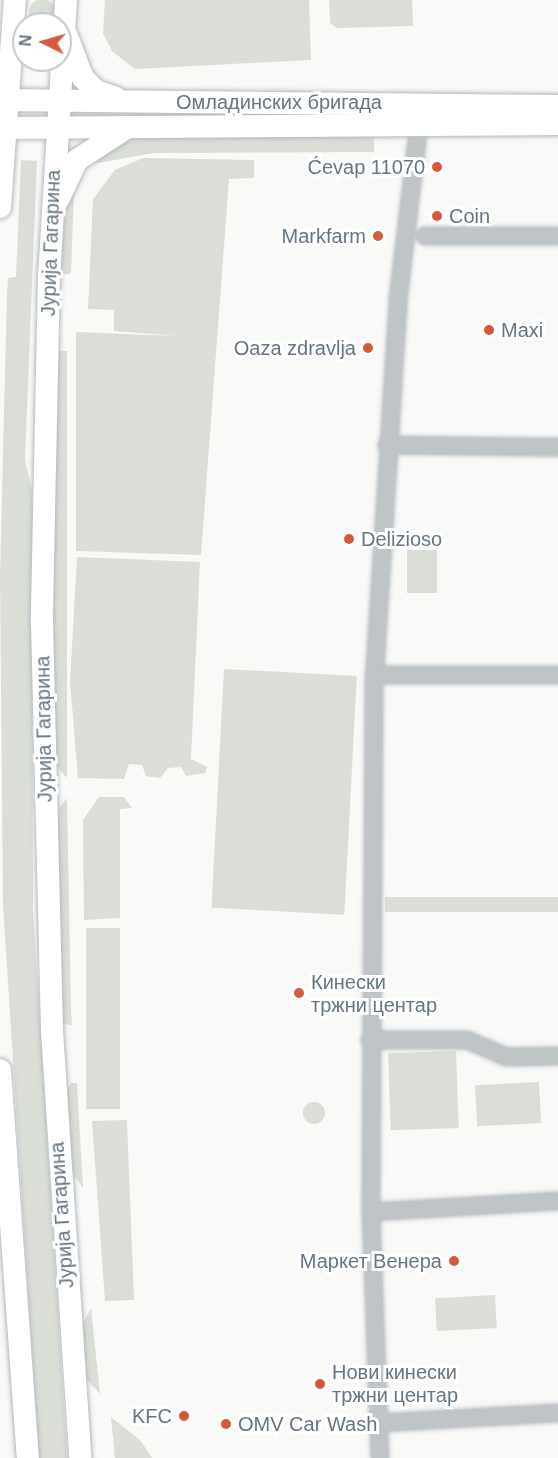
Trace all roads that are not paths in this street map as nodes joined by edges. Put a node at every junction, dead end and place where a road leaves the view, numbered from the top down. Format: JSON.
{"nodes":[{"id":1,"x":14,"y":4,"type":"edge"},
{"id":2,"x":0,"y":39,"type":"edge"},
{"id":3,"x":72,"y":46,"type":"edge"},
{"id":4,"x":59,"y":72,"type":"edge"},
{"id":5,"x":4,"y":100,"type":"edge"},
{"id":6,"x":57,"y":100,"type":"junction"},
{"id":7,"x":129,"y":101,"type":"junction"},
{"id":8,"x":423,"y":102,"type":"junction"},
{"id":9,"x":558,"y":106,"type":"edge"},
{"id":10,"x":558,"y":124,"type":"edge"},
{"id":11,"x":56,"y":127,"type":"junction"},
{"id":12,"x":131,"y":127,"type":"junction"},
{"id":13,"x":416,"y":127,"type":"junction"},
{"id":14,"x":3,"y":128,"type":"edge"},
{"id":15,"x":0,"y":207,"type":"edge"},
{"id":16,"x":51,"y":233,"type":"junction"},
{"id":17,"x":424,"y":236,"type":"dead end"},
{"id":18,"x":558,"y":236,"type":"edge"},
{"id":19,"x":387,"y":445,"type":"junction"},
{"id":20,"x":558,"y":447,"type":"edge"},
{"id":21,"x":374,"y":675,"type":"junction"},
{"id":22,"x":558,"y":675,"type":"edge"},
{"id":23,"x":370,"y":1040,"type":"junction"},
{"id":24,"x":558,"y":1056,"type":"edge"},
{"id":25,"x":0,"y":1070,"type":"edge"},
{"id":26,"x":558,"y":1201,"type":"edge"},
{"id":27,"x":371,"y":1212,"type":"junction"},
{"id":28,"x":558,"y":1413,"type":"edge"},
{"id":29,"x":378,"y":1424,"type":"junction"},
{"id":30,"x":27,"y":1458,"type":"edge"},
{"id":31,"x":81,"y":1458,"type":"edge"},
{"id":32,"x":380,"y":1458,"type":"edge"}],
"edges":[{"from":1,"to":2,"type":"main road"},
{"from":1,"to":5,"type":"main road"},
{"from":3,"to":7,"type":"main road"},
{"from":4,"to":6,"type":"main road","name":"Јурија Гагарина"},
{"from":5,"to":6,"type":"main road","name":"Омладинских бригада"},
{"from":5,"to":14,"type":"main road"},
{"from":6,"to":7,"type":"main road","name":"Омладинских бригада"},
{"from":6,"to":11,"type":"main road","name":"Јурија Гагарина"},
{"from":7,"to":8,"type":"main road","name":"Омладинских бригада"},
{"from":8,"to":9,"type":"main road","name":"Омладинских бригада"},
{"from":8,"to":13,"type":"street"},
{"from":10,"to":13,"type":"main road","name":"Омладинских бригада"},
{"from":11,"to":12,"type":"main road","name":"Омладинских бригада"},
{"from":11,"to":14,"type":"main road","name":"Омладинских бригада"},
{"from":11,"to":16,"type":"main road","name":"Јурија Гагарина"},
{"from":12,"to":13,"type":"main road","name":"Омладинских бригада"},
{"from":12,"to":16,"type":"main road"},
{"from":13,"to":19,"type":"street"},
{"from":14,"to":15,"type":"main road"},
{"from":16,"to":31,"type":"main road","name":"Јурија Гагарина"},
{"from":17,"to":18,"type":"street"},
{"from":19,"to":20,"type":"street"},
{"from":19,"to":21,"type":"street"},
{"from":21,"to":22,"type":"street"},
{"from":21,"to":23,"type":"street"},
{"from":23,"to":24,"type":"street"},
{"from":23,"to":27,"type":"street"},
{"from":25,"to":30,"type":"main road"},
{"from":26,"to":27,"type":"street"},
{"from":27,"to":29,"type":"street"},
{"from":28,"to":29,"type":"street"},
{"from":29,"to":32,"type":"street"}]}
